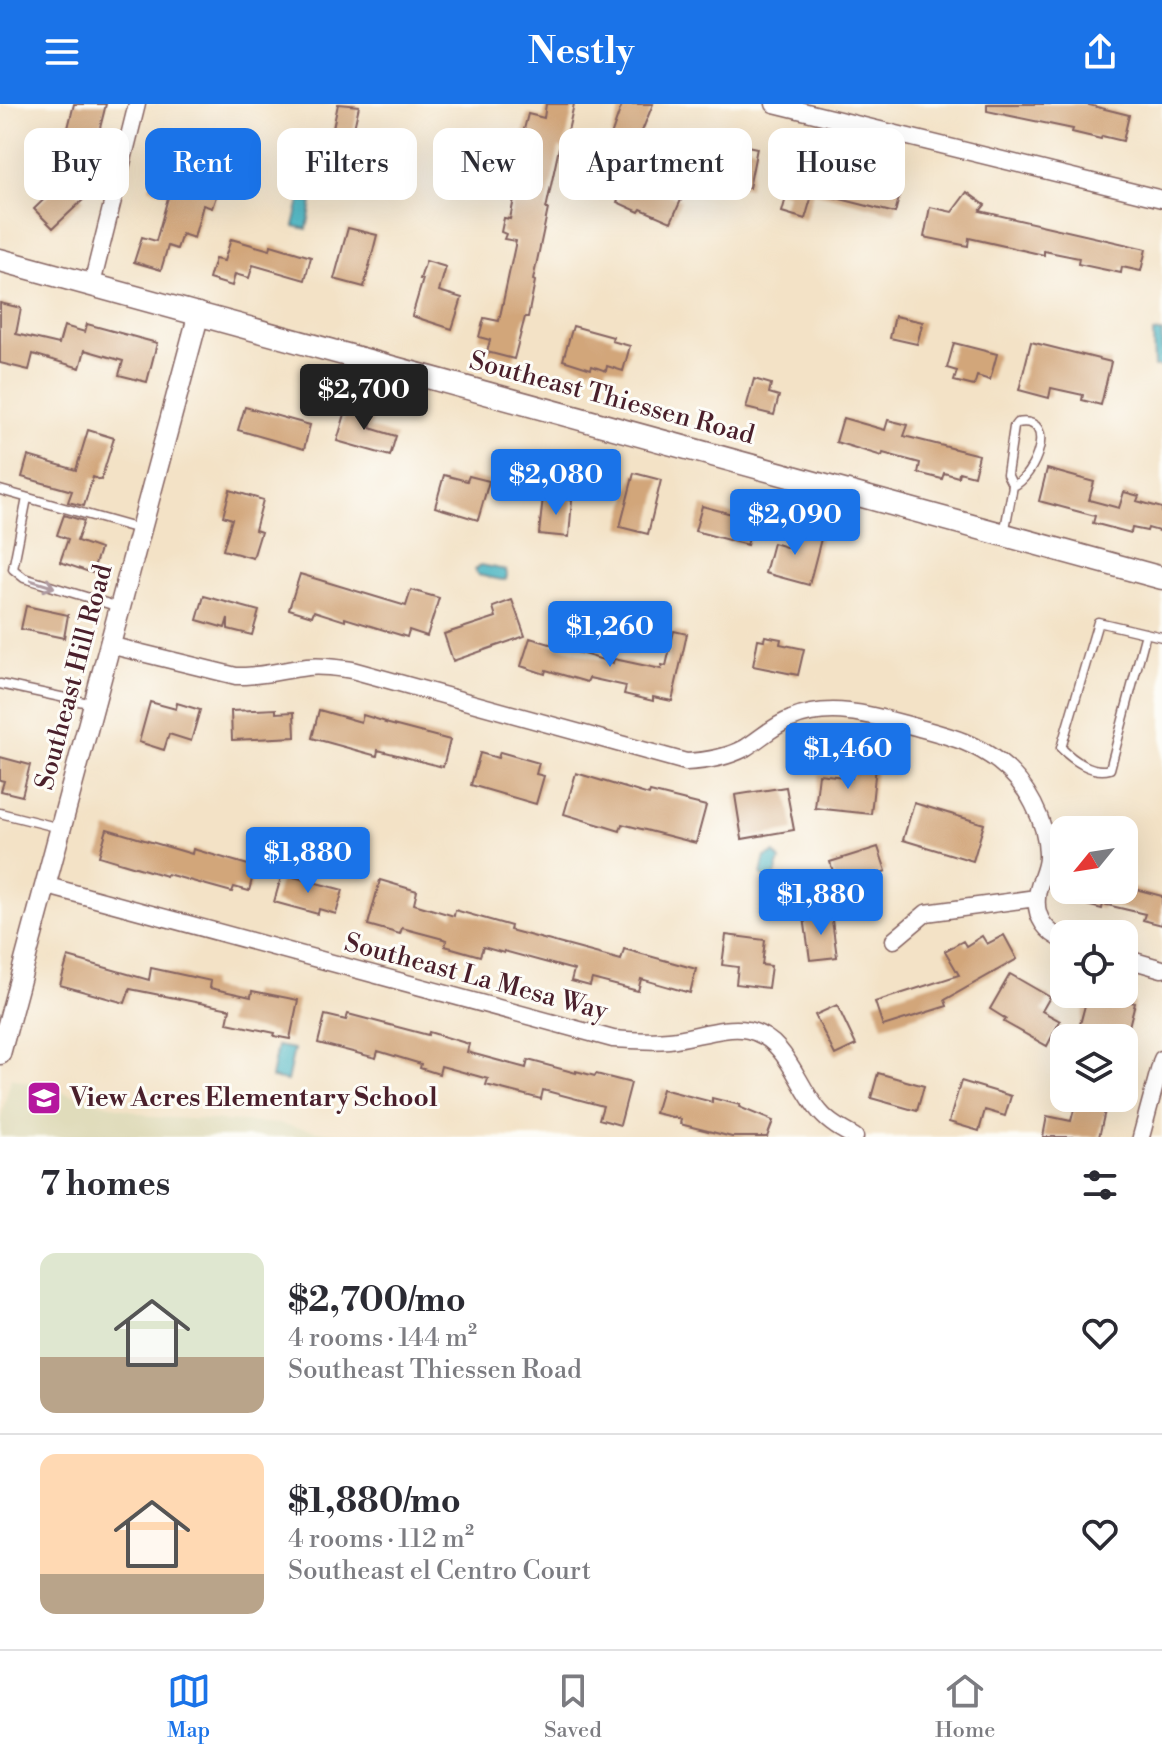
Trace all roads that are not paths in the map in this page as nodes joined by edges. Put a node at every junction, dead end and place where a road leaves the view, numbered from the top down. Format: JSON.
{"nodes":[{"id":1,"x":137,"y":104,"type":"edge"},
{"id":2,"x":774,"y":104,"type":"edge"},
{"id":3,"x":1162,"y":199,"type":"edge"},
{"id":4,"x":0,"y":260,"type":"edge"},
{"id":5,"x":92,"y":284,"type":"junction"},
{"id":6,"x":199,"y":313,"type":"junction"},
{"id":7,"x":1013,"y":486,"type":"junction"},
{"id":8,"x":0,"y":490,"type":"edge"},
{"id":9,"x":27,"y":498,"type":"junction"},
{"id":10,"x":140,"y":530,"type":"junction"},
{"id":11,"x":1004,"y":535,"type":"junction"},
{"id":12,"x":1162,"y":578,"type":"edge"},
{"id":13,"x":119,"y":607,"type":"junction"},
{"id":14,"x":1146,"y":633,"type":"junction"},
{"id":15,"x":1162,"y":637,"type":"edge"},
{"id":16,"x":109,"y":645,"type":"junction"},
{"id":17,"x":0,"y":684,"type":"edge"},
{"id":18,"x":93,"y":704,"type":"junction"},
{"id":19,"x":0,"y":813,"type":"edge"},
{"id":20,"x":60,"y":829,"type":"junction"},
{"id":21,"x":44,"y":885,"type":"junction"},
{"id":22,"x":1036,"y":898,"type":"junction"},
{"id":23,"x":1050,"y":934,"type":"edge"},
{"id":24,"x":894,"y":940,"type":"dead end"},
{"id":25,"x":1138,"y":962,"type":"edge"},
{"id":26,"x":1162,"y":969,"type":"edge"},
{"id":27,"x":6,"y":1006,"type":"edge"},
{"id":28,"x":0,"y":1054,"type":"edge"},
{"id":29,"x":1162,"y":1059,"type":"edge"},
{"id":30,"x":855,"y":1137,"type":"edge"},
{"id":31,"x":1141,"y":1137,"type":"edge"}],
"edges":[{"from":1,"to":5,"type":"street"},
{"from":2,"to":3,"type":"street"},
{"from":4,"to":5,"type":"main road","name":"Southeast Thiessen Road"},
{"from":5,"to":6,"type":"main road","name":"Southeast Thiessen Road"},
{"from":6,"to":10,"type":"street","name":"Southeast Hill Road"},
{"from":6,"to":11,"type":"main road","name":"Southeast Thiessen Road"},
{"from":7,"to":7,"type":"lane"},
{"from":7,"to":11,"type":"lane"},
{"from":8,"to":9,"type":"lane"},
{"from":9,"to":10,"type":"lane"},
{"from":9,"to":13,"type":"lane","one_way":true},
{"from":10,"to":13,"type":"street","name":"Southeast Hill Road"},
{"from":11,"to":12,"type":"main road","name":"Southeast Thiessen Road"},
{"from":13,"to":16,"type":"street","name":"Southeast Hill Road"},
{"from":14,"to":14,"type":"lane"},
{"from":14,"to":15,"type":"lane"},
{"from":16,"to":18,"type":"street","name":"Southeast Hill Road"},
{"from":16,"to":22,"type":"street"},
{"from":17,"to":18,"type":"lane"},
{"from":18,"to":20,"type":"street","name":"Southeast Hill Road"},
{"from":19,"to":20,"type":"lane"},
{"from":20,"to":21,"type":"street","name":"Southeast Hill Road"},
{"from":21,"to":27,"type":"street","name":"Southeast Hill Road"},
{"from":21,"to":30,"type":"street","name":"Southeast La Mesa Way"},
{"from":22,"to":23,"type":"street"},
{"from":22,"to":24,"type":"street"},
{"from":25,"to":26,"type":"street"},
{"from":27,"to":28,"type":"street","name":"Southeast Hill Road"},
{"from":29,"to":31,"type":"street"}]}
